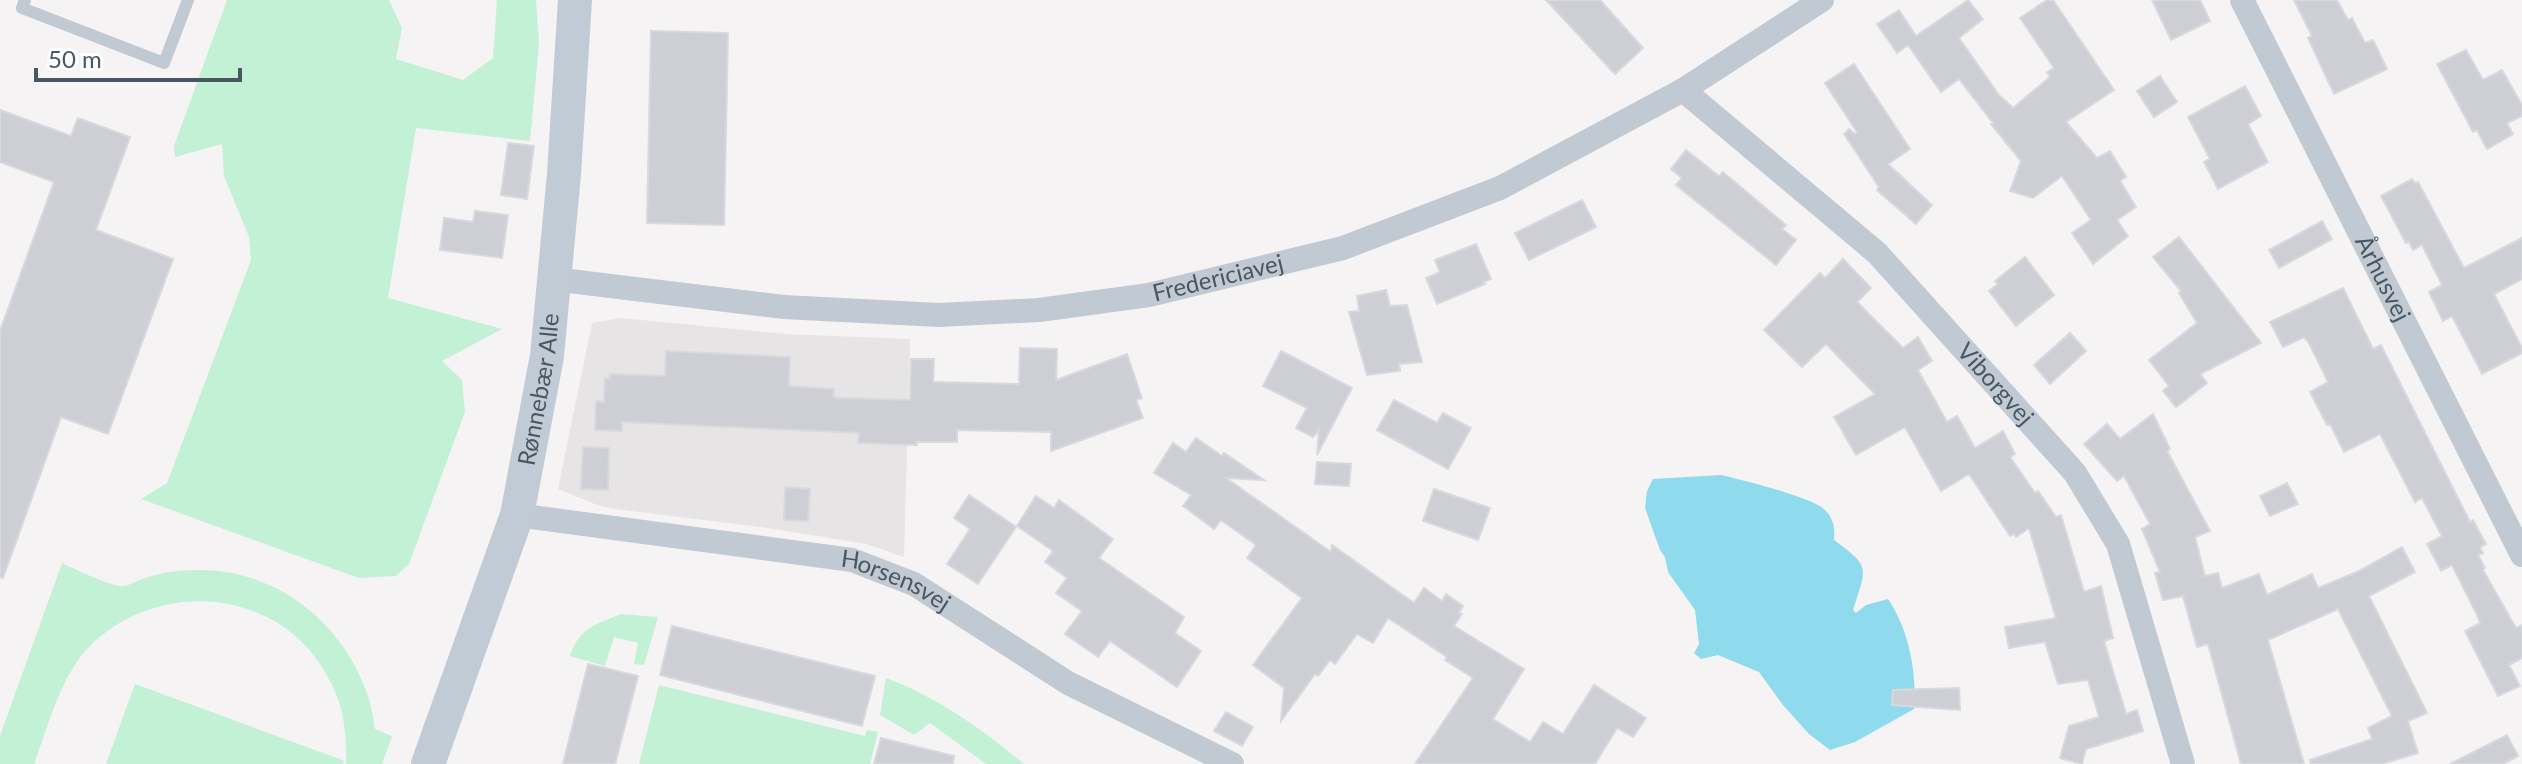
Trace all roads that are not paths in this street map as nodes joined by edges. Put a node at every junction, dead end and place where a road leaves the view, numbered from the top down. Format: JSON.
{"nodes":[{"id":1,"x":25,"y":0,"type":"edge"},
{"id":2,"x":188,"y":0,"type":"edge"},
{"id":3,"x":575,"y":0,"type":"edge"},
{"id":4,"x":2242,"y":0,"type":"edge"},
{"id":5,"x":1815,"y":2,"type":"edge"},
{"id":6,"x":1683,"y":90,"type":"junction"},
{"id":7,"x":553,"y":279,"type":"junction"},
{"id":8,"x":517,"y":515,"type":"junction"},
{"id":9,"x":2522,"y":555,"type":"edge"},
{"id":10,"x":428,"y":764,"type":"edge"},
{"id":11,"x":1232,"y":764,"type":"edge"},
{"id":12,"x":2183,"y":764,"type":"edge"}],
"edges":[{"from":1,"to":2,"type":"lane"},
{"from":3,"to":7,"type":"main road","name":"Rønnebær Alle"},
{"from":4,"to":9,"type":"street","name":"Århusvej"},
{"from":5,"to":6,"type":"street","name":"Fredericiavej"},
{"from":6,"to":7,"type":"street","name":"Fredericiavej"},
{"from":6,"to":12,"type":"street","name":"Viborgvej"},
{"from":7,"to":8,"type":"main road","name":"Rønnebær Alle"},
{"from":8,"to":10,"type":"main road","name":"Rønnebær Alle"},
{"from":8,"to":11,"type":"street","name":"Horsensvej"}]}
